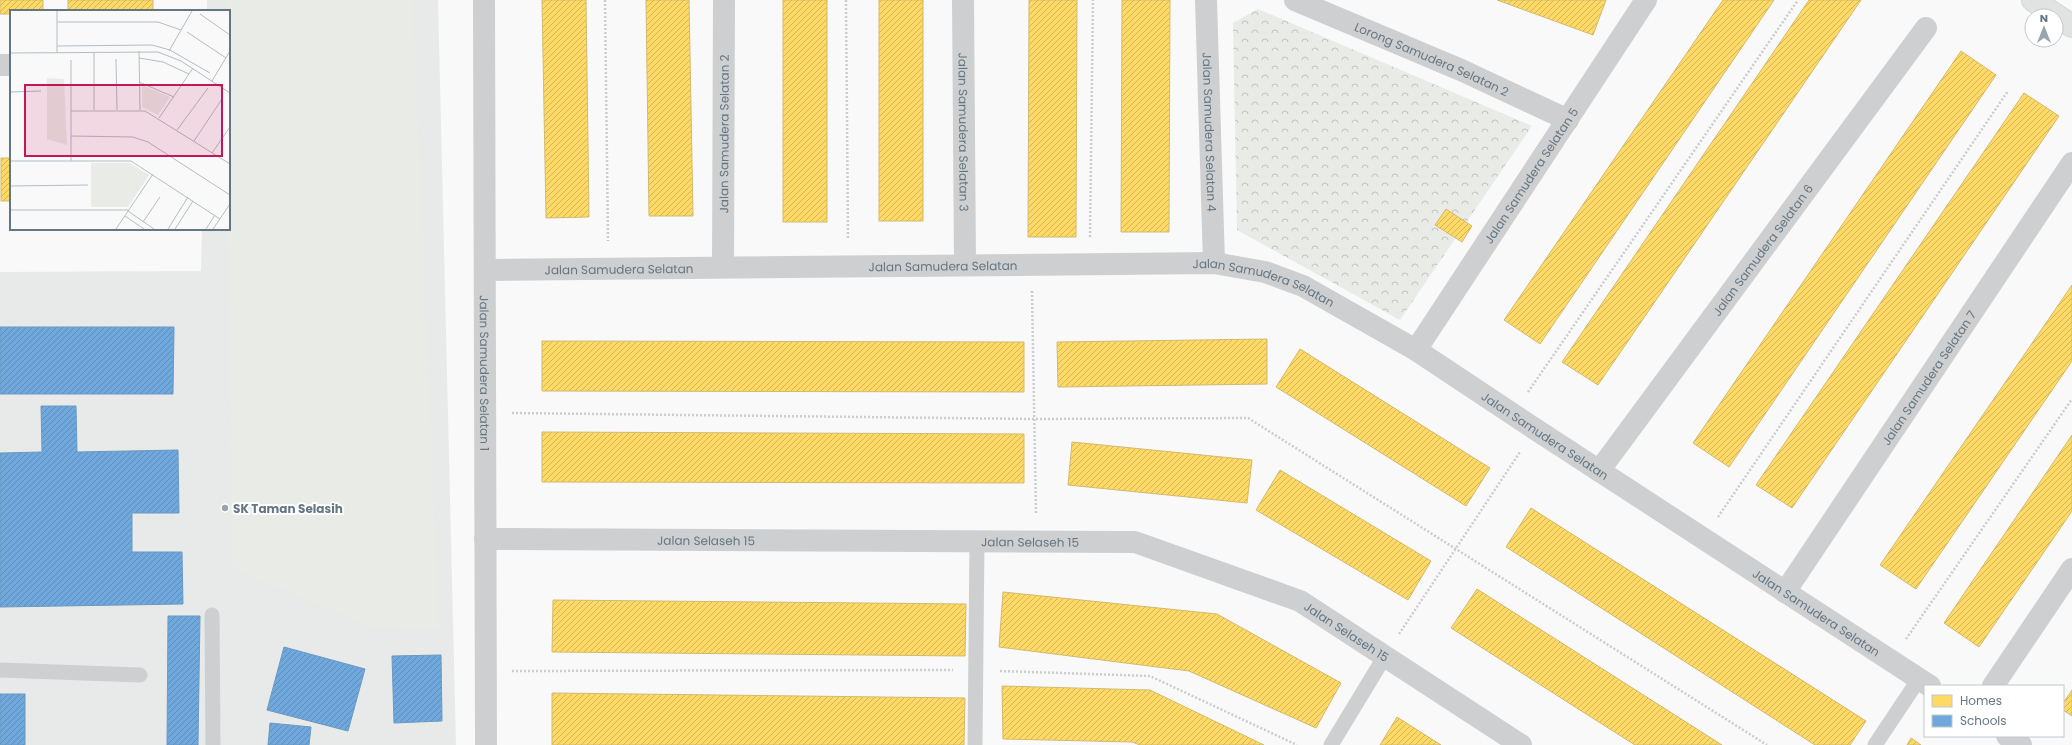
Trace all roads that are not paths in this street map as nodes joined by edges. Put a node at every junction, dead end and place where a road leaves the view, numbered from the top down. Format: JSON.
{"nodes":[{"id":1,"x":484,"y":0,"type":"edge"},
{"id":2,"x":724,"y":0,"type":"edge"},
{"id":3,"x":963,"y":0,"type":"edge"},
{"id":4,"x":1206,"y":0,"type":"edge"},
{"id":5,"x":1295,"y":0,"type":"edge"},
{"id":6,"x":1646,"y":0,"type":"edge"},
{"id":7,"x":2033,"y":0,"type":"edge"},
{"id":8,"x":2072,"y":26,"type":"edge"},
{"id":9,"x":1926,"y":28,"type":"dead end"},
{"id":10,"x":1568,"y":120,"type":"junction"},
{"id":11,"x":2072,"y":163,"type":"edge"},
{"id":12,"x":1214,"y":263,"type":"junction"},
{"id":13,"x":965,"y":264,"type":"junction"},
{"id":14,"x":723,"y":267,"type":"junction"},
{"id":15,"x":484,"y":270,"type":"junction"},
{"id":16,"x":1416,"y":350,"type":"junction"},
{"id":17,"x":1598,"y":471,"type":"junction"},
{"id":18,"x":485,"y":539,"type":"junction"},
{"id":19,"x":977,"y":540,"type":"junction"},
{"id":20,"x":2072,"y":569,"type":"edge"},
{"id":21,"x":1785,"y":592,"type":"junction"},
{"id":22,"x":212,"y":615,"type":"dead end"},
{"id":23,"x":1385,"y":656,"type":"junction"},
{"id":24,"x":0,"y":670,"type":"edge"},
{"id":25,"x":140,"y":675,"type":"dead end"},
{"id":26,"x":1925,"y":683,"type":"edge"},
{"id":27,"x":1994,"y":685,"type":"edge"},
{"id":28,"x":2009,"y":737,"type":"edge"},
{"id":29,"x":214,"y":745,"type":"edge"},
{"id":30,"x":486,"y":745,"type":"edge"},
{"id":31,"x":975,"y":745,"type":"edge"},
{"id":32,"x":1331,"y":745,"type":"edge"},
{"id":33,"x":1521,"y":745,"type":"edge"},
{"id":34,"x":1875,"y":745,"type":"edge"},
{"id":35,"x":2021,"y":745,"type":"edge"}],
"edges":[{"from":1,"to":15,"type":"street","name":"Jalan Samudera Selatan 1"},
{"from":2,"to":14,"type":"street","name":"Jalan Samudera Selatan 2"},
{"from":3,"to":13,"type":"street","name":"Jalan Samudera Selatan 3"},
{"from":4,"to":12,"type":"street","name":"Jalan Samudera Selatan 4"},
{"from":5,"to":10,"type":"street","name":"Lorong Samudera Selatan 2"},
{"from":6,"to":10,"type":"street","name":"Jalan Samudera Selatan 5"},
{"from":7,"to":8,"type":"street"},
{"from":9,"to":17,"type":"street","name":"Jalan Samudera Selatan 6"},
{"from":10,"to":16,"type":"street","name":"Jalan Samudera Selatan 5"},
{"from":11,"to":21,"type":"street","name":"Jalan Samudera Selatan 7"},
{"from":12,"to":13,"type":"street","name":"Jalan Samudera Selatan"},
{"from":12,"to":16,"type":"street","name":"Jalan Samudera Selatan"},
{"from":13,"to":14,"type":"street","name":"Jalan Samudera Selatan"},
{"from":14,"to":15,"type":"street","name":"Jalan Samudera Selatan"},
{"from":15,"to":18,"type":"street","name":"Jalan Samudera Selatan 1"},
{"from":16,"to":17,"type":"street","name":"Jalan Samudera Selatan"},
{"from":17,"to":21,"type":"street","name":"Jalan Samudera Selatan"},
{"from":18,"to":19,"type":"street","name":"Jalan Selaseh 15"},
{"from":18,"to":30,"type":"street","name":"Jalan Samudera Selatan 1"},
{"from":19,"to":23,"type":"street","name":"Jalan Selaseh 15"},
{"from":19,"to":31,"type":"lane"},
{"from":20,"to":27,"type":"street"},
{"from":21,"to":26,"type":"street","name":"Jalan Samudera Selatan"},
{"from":22,"to":29,"type":"lane"},
{"from":23,"to":32,"type":"lane"},
{"from":23,"to":33,"type":"street","name":"Jalan Selaseh 15"},
{"from":24,"to":25,"type":"lane"},
{"from":26,"to":34,"type":"lane"},
{"from":28,"to":35,"type":"street"}]}
